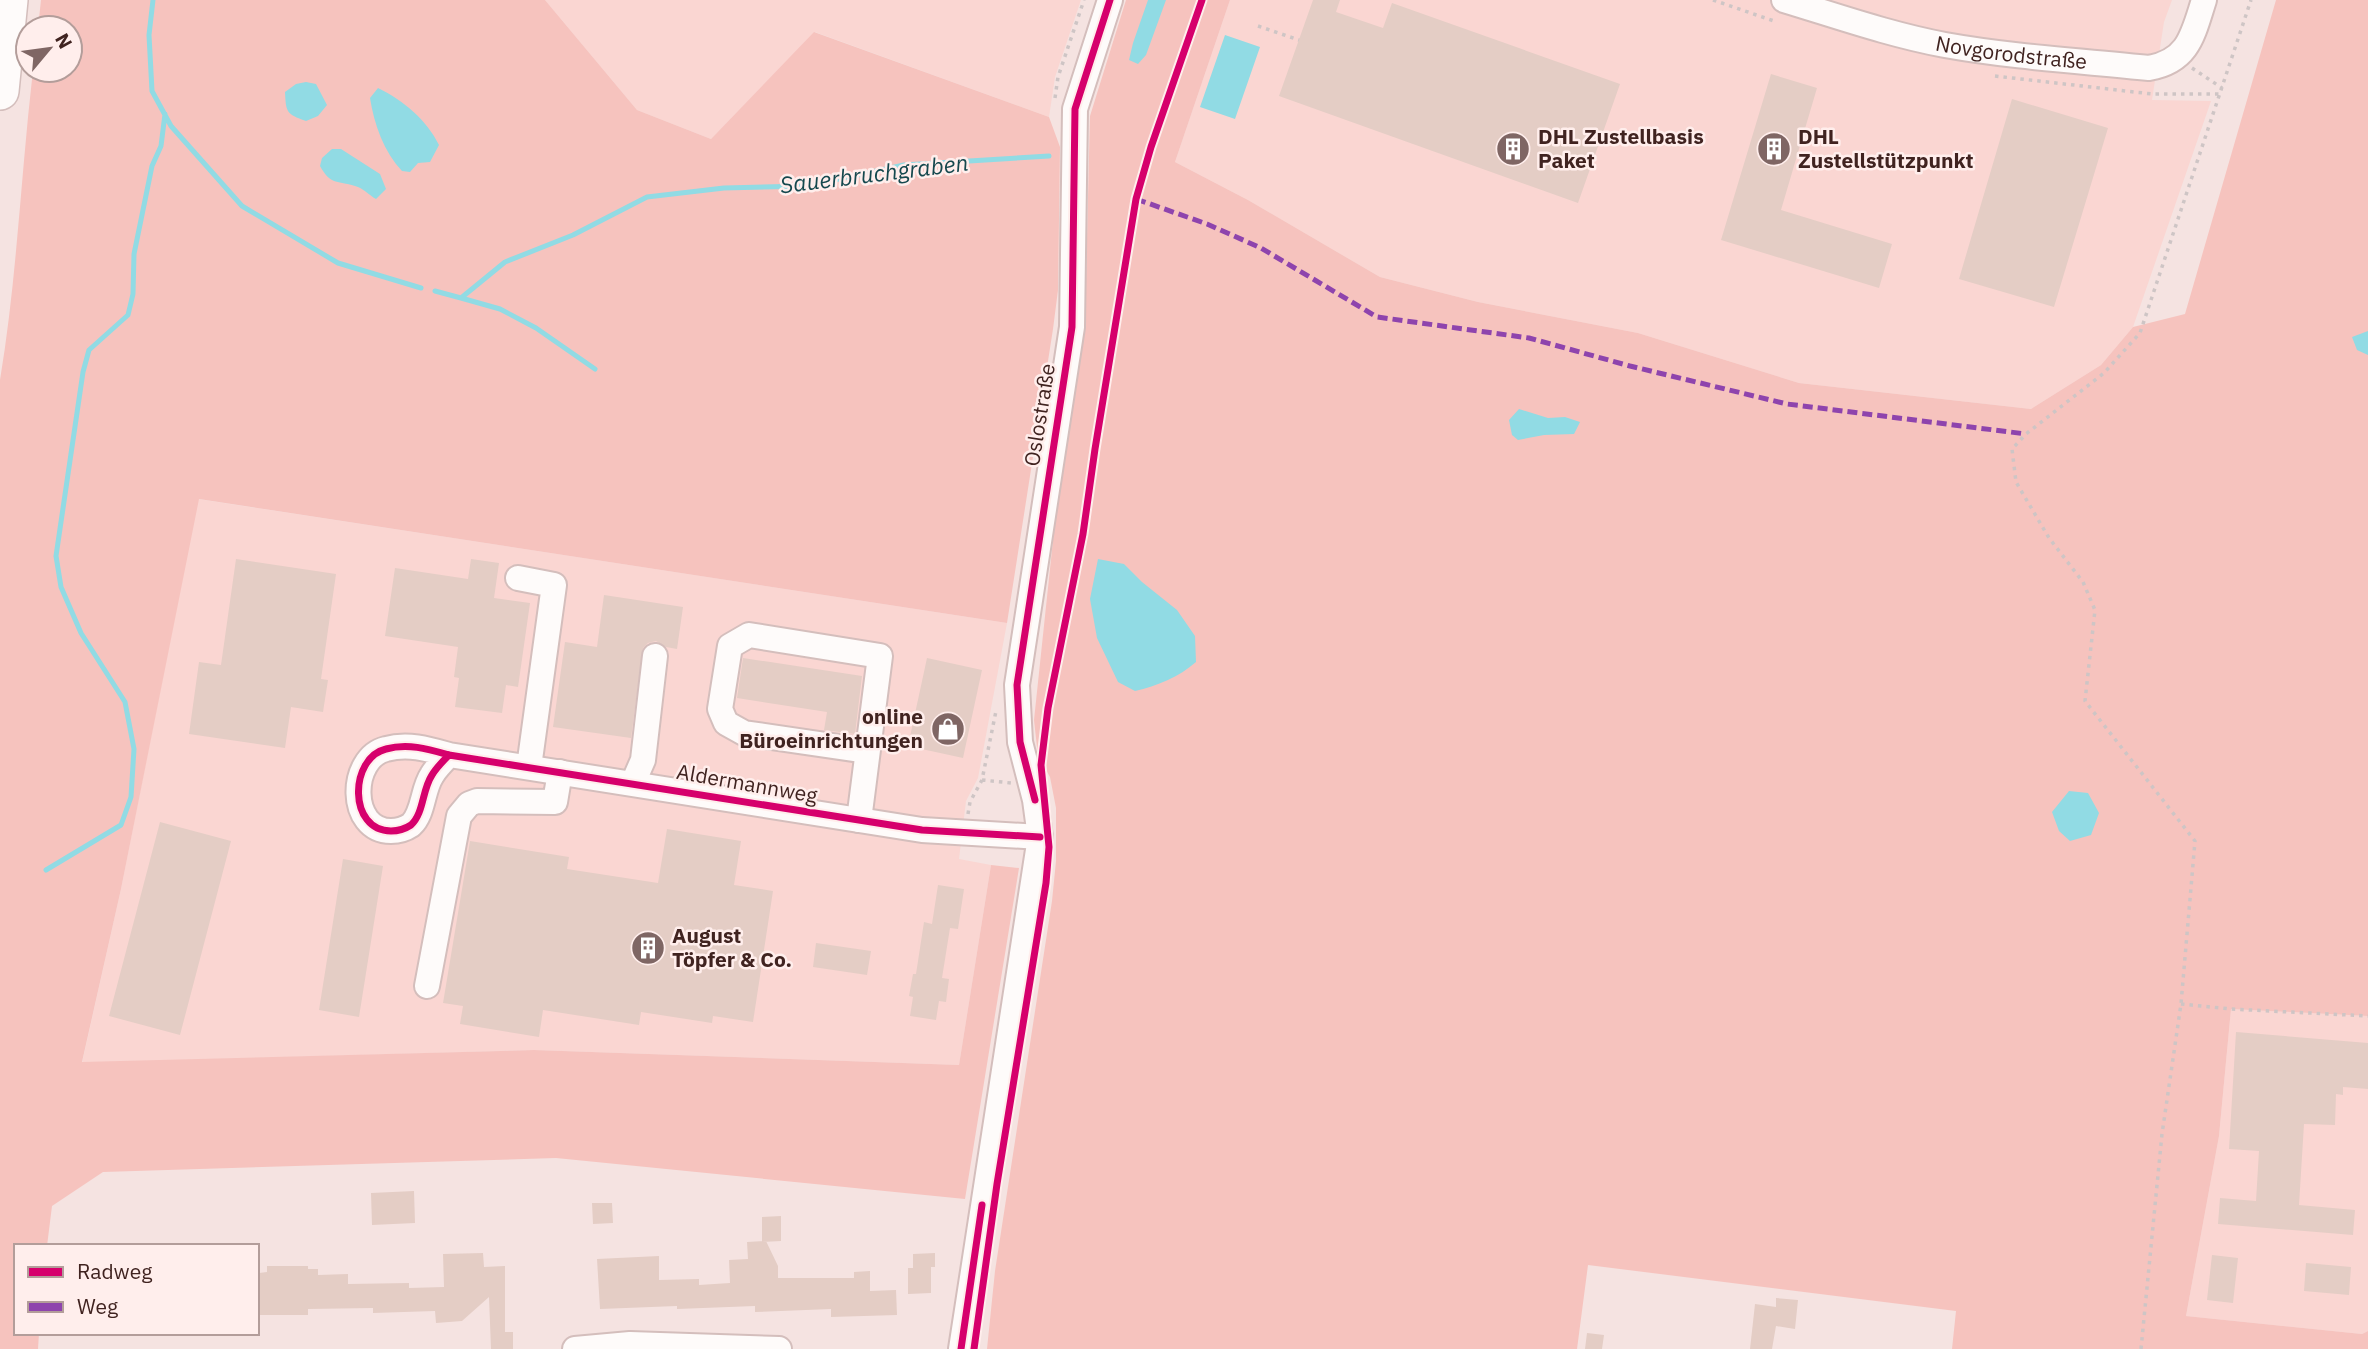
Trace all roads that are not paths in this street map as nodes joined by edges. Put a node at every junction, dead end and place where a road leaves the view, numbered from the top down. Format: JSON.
{"nodes":[{"id":1,"x":9,"y":0,"type":"edge"},
{"id":2,"x":1110,"y":0,"type":"edge"},
{"id":3,"x":1784,"y":0,"type":"edge"},
{"id":4,"x":2204,"y":0,"type":"edge"},
{"id":5,"x":0,"y":92,"type":"edge"},
{"id":6,"x":518,"y":578,"type":"dead end"},
{"id":7,"x":655,"y":656,"type":"dead end"},
{"id":8,"x":867,"y":751,"type":"junction"},
{"id":9,"x":449,"y":755,"type":"dead end"},
{"id":10,"x":529,"y":767,"type":"junction"},
{"id":11,"x":561,"y":772,"type":"junction"},
{"id":12,"x":633,"y":783,"type":"junction"},
{"id":13,"x":859,"y":820,"type":"junction"},
{"id":14,"x":1040,"y":837,"type":"junction"},
{"id":15,"x":427,"y":986,"type":"dead end"},
{"id":16,"x":575,"y":1349,"type":"edge"},
{"id":17,"x":779,"y":1349,"type":"edge"},
{"id":18,"x":961,"y":1349,"type":"edge"}],
"edges":[{"from":1,"to":5,"type":"highway"},
{"from":2,"to":14,"type":"street","name":"Oslostraße"},
{"from":3,"to":4,"type":"street","name":"Novgorodstraße"},
{"from":6,"to":10,"type":"street"},
{"from":7,"to":12,"type":"street"},
{"from":8,"to":8,"type":"street"},
{"from":8,"to":13,"type":"street"},
{"from":9,"to":10,"type":"street","name":"Aldermannweg"},
{"from":10,"to":11,"type":"street","name":"Aldermannweg"},
{"from":11,"to":12,"type":"street","name":"Aldermannweg"},
{"from":11,"to":15,"type":"street"},
{"from":12,"to":13,"type":"street","name":"Aldermannweg"},
{"from":13,"to":14,"type":"street","name":"Aldermannweg"},
{"from":14,"to":18,"type":"street","name":"Oslostraße"},
{"from":16,"to":17,"type":"street"}]}
